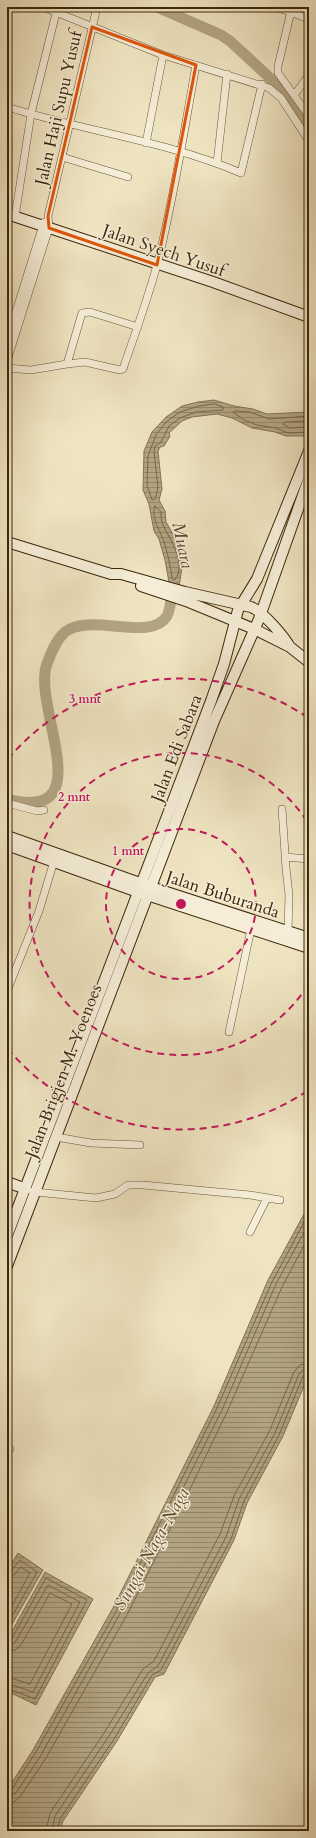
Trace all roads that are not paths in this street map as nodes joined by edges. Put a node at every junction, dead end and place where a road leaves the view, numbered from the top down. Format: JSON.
{"nodes":[{"id":1,"x":43,"y":7,"type":"edge"},
{"id":2,"x":97,"y":7,"type":"edge"},
{"id":3,"x":276,"y":7,"type":"edge"},
{"id":4,"x":291,"y":9,"type":"edge"},
{"id":5,"x":56,"y":13,"type":"junction"},
{"id":6,"x":309,"y":19,"type":"edge"},
{"id":7,"x":92,"y":27,"type":"junction"},
{"id":8,"x":163,"y":55,"type":"junction"},
{"id":9,"x":196,"y":65,"type":"junction"},
{"id":10,"x":228,"y":74,"type":"junction"},
{"id":11,"x":309,"y":78,"type":"edge"},
{"id":12,"x":262,"y":84,"type":"junction"},
{"id":13,"x":295,"y":94,"type":"junction"},
{"id":14,"x":7,"y":107,"type":"edge"},
{"id":15,"x":31,"y":114,"type":"junction"},
{"id":16,"x":309,"y":116,"type":"edge"},
{"id":17,"x":70,"y":124,"type":"junction"},
{"id":18,"x":309,"y":141,"type":"edge"},
{"id":19,"x":146,"y":142,"type":"junction"},
{"id":20,"x":181,"y":153,"type":"junction"},
{"id":21,"x":62,"y":157,"type":"junction"},
{"id":22,"x":217,"y":163,"type":"junction"},
{"id":23,"x":128,"y":177,"type":"dead end"},
{"id":24,"x":11,"y":216,"type":"edge"},
{"id":25,"x":46,"y":226,"type":"junction"},
{"id":26,"x":157,"y":265,"type":"junction"},
{"id":27,"x":309,"y":317,"type":"edge"},
{"id":28,"x":138,"y":327,"type":"junction"},
{"id":29,"x":7,"y":340,"type":"edge"},
{"id":30,"x":7,"y":361,"type":"edge"},
{"id":31,"x":66,"y":364,"type":"junction"},
{"id":32,"x":7,"y":368,"type":"edge"},
{"id":33,"x":309,"y":451,"type":"edge"},
{"id":34,"x":309,"y":478,"type":"edge"},
{"id":35,"x":7,"y":542,"type":"edge"},
{"id":36,"x":184,"y":596,"type":"junction"},
{"id":37,"x":240,"y":604,"type":"junction"},
{"id":38,"x":260,"y":613,"type":"junction"},
{"id":39,"x":234,"y":626,"type":"junction"},
{"id":40,"x":252,"y":633,"type":"junction"},
{"id":41,"x":290,"y":647,"type":"junction"},
{"id":42,"x":309,"y":662,"type":"edge"},
{"id":43,"x":7,"y":803,"type":"edge"},
{"id":44,"x":282,"y":809,"type":"dead end"},
{"id":45,"x":44,"y":810,"type":"dead end"},
{"id":46,"x":7,"y":836,"type":"edge"},
{"id":47,"x":7,"y":845,"type":"edge"},
{"id":48,"x":285,"y":857,"type":"junction"},
{"id":49,"x":309,"y":859,"type":"edge"},
{"id":50,"x":54,"y":861,"type":"junction"},
{"id":51,"x":144,"y":889,"type":"junction"},
{"id":52,"x":251,"y":929,"type":"junction"},
{"id":53,"x":288,"y":932,"type":"junction"},
{"id":54,"x":309,"y":938,"type":"edge"},
{"id":55,"x":309,"y":948,"type":"edge"},
{"id":56,"x":7,"y":992,"type":"edge"},
{"id":57,"x":229,"y":1032,"type":"dead end"},
{"id":58,"x":56,"y":1137,"type":"junction"},
{"id":59,"x":140,"y":1145,"type":"dead end"},
{"id":60,"x":7,"y":1182,"type":"edge"},
{"id":61,"x":30,"y":1190,"type":"junction"},
{"id":62,"x":266,"y":1198,"type":"junction"},
{"id":63,"x":280,"y":1200,"type":"dead end"},
{"id":64,"x":250,"y":1232,"type":"dead end"},
{"id":65,"x":7,"y":1236,"type":"edge"},
{"id":66,"x":7,"y":1266,"type":"edge"}],
"edges":[{"from":1,"to":5,"type":"street"},
{"from":2,"to":7,"type":"street","name":"Jalan Haji Supu Yusuf"},
{"from":3,"to":4,"type":"street"},
{"from":4,"to":6,"type":"street"},
{"from":4,"to":13,"type":"street"},
{"from":5,"to":7,"type":"street"},
{"from":5,"to":15,"type":"street"},
{"from":7,"to":8,"type":"street"},
{"from":7,"to":17,"type":"street","name":"Jalan Haji Supu Yusuf"},
{"from":8,"to":9,"type":"street"},
{"from":8,"to":19,"type":"street"},
{"from":9,"to":10,"type":"street"},
{"from":9,"to":20,"type":"street"},
{"from":10,"to":12,"type":"street"},
{"from":10,"to":22,"type":"street"},
{"from":11,"to":13,"type":"street"},
{"from":12,"to":18,"type":"street"},
{"from":12,"to":22,"type":"street"},
{"from":13,"to":16,"type":"street"},
{"from":14,"to":15,"type":"street"},
{"from":15,"to":17,"type":"street"},
{"from":15,"to":24,"type":"street"},
{"from":17,"to":19,"type":"street"},
{"from":17,"to":21,"type":"street","name":"Jalan Haji Supu Yusuf"},
{"from":19,"to":20,"type":"street"},
{"from":20,"to":22,"type":"street"},
{"from":20,"to":26,"type":"street"},
{"from":21,"to":23,"type":"street"},
{"from":21,"to":25,"type":"street","name":"Jalan Haji Supu Yusuf"},
{"from":24,"to":25,"type":"main road","name":"Jalan Syech Yusuf"},
{"from":25,"to":26,"type":"main road","name":"Jalan Syech Yusuf"},
{"from":25,"to":29,"type":"street","name":"Jalan Haji Supu Yusuf"},
{"from":25,"to":30,"type":"street","name":"Jalan Haji Supu Yusuf"},
{"from":26,"to":27,"type":"main road","name":"Jalan Syech Yusuf"},
{"from":26,"to":28,"type":"street"},
{"from":28,"to":31,"type":"street"},
{"from":28,"to":31,"type":"street"},
{"from":31,"to":32,"type":"street"},
{"from":33,"to":37,"type":"main road","name":"Jalan Edi Sabara"},
{"from":34,"to":38,"type":"main road","name":"Jalan Edi Sabara"},
{"from":35,"to":36,"type":"main road"},
{"from":36,"to":37,"type":"main road"},
{"from":36,"to":39,"type":"main road"},
{"from":37,"to":38,"type":"main road"},
{"from":37,"to":39,"type":"main road","name":"Jalan Edi Sabara"},
{"from":38,"to":40,"type":"main road","name":"Jalan Edi Sabara"},
{"from":38,"to":41,"type":"main road"},
{"from":39,"to":40,"type":"main road"},
{"from":39,"to":51,"type":"main road","name":"Jalan Edi Sabara"},
{"from":40,"to":41,"type":"main road"},
{"from":40,"to":51,"type":"main road","name":"Jalan Edi Sabara"},
{"from":41,"to":42,"type":"main road"},
{"from":43,"to":45,"type":"street"},
{"from":44,"to":48,"type":"street"},
{"from":46,"to":51,"type":"main road"},
{"from":47,"to":50,"type":"main road"},
{"from":48,"to":49,"type":"street"},
{"from":48,"to":53,"type":"street"},
{"from":50,"to":51,"type":"main road"},
{"from":50,"to":56,"type":"street"},
{"from":51,"to":52,"type":"main road","name":"Jalan Buburanda"},
{"from":51,"to":53,"type":"main road","name":"Jalan Buburanda"},
{"from":51,"to":58,"type":"main road","name":"Jalan Brigjen M. Yoenoes"},
{"from":51,"to":61,"type":"main road","name":"Jalan Brigjen M. Yoenoes"},
{"from":52,"to":55,"type":"main road","name":"Jalan Buburanda"},
{"from":52,"to":57,"type":"street"},
{"from":53,"to":54,"type":"main road","name":"Jalan Buburanda"},
{"from":58,"to":59,"type":"street"},
{"from":58,"to":61,"type":"main road","name":"Jalan Brigjen M. Yoenoes"},
{"from":60,"to":61,"type":"main road"},
{"from":61,"to":62,"type":"street"},
{"from":61,"to":65,"type":"main road","name":"Jalan Brigjen M. Yoenoes"},
{"from":61,"to":66,"type":"main road","name":"Jalan Brigjen M. Yoenoes"},
{"from":62,"to":63,"type":"street"},
{"from":62,"to":64,"type":"street"}]}
